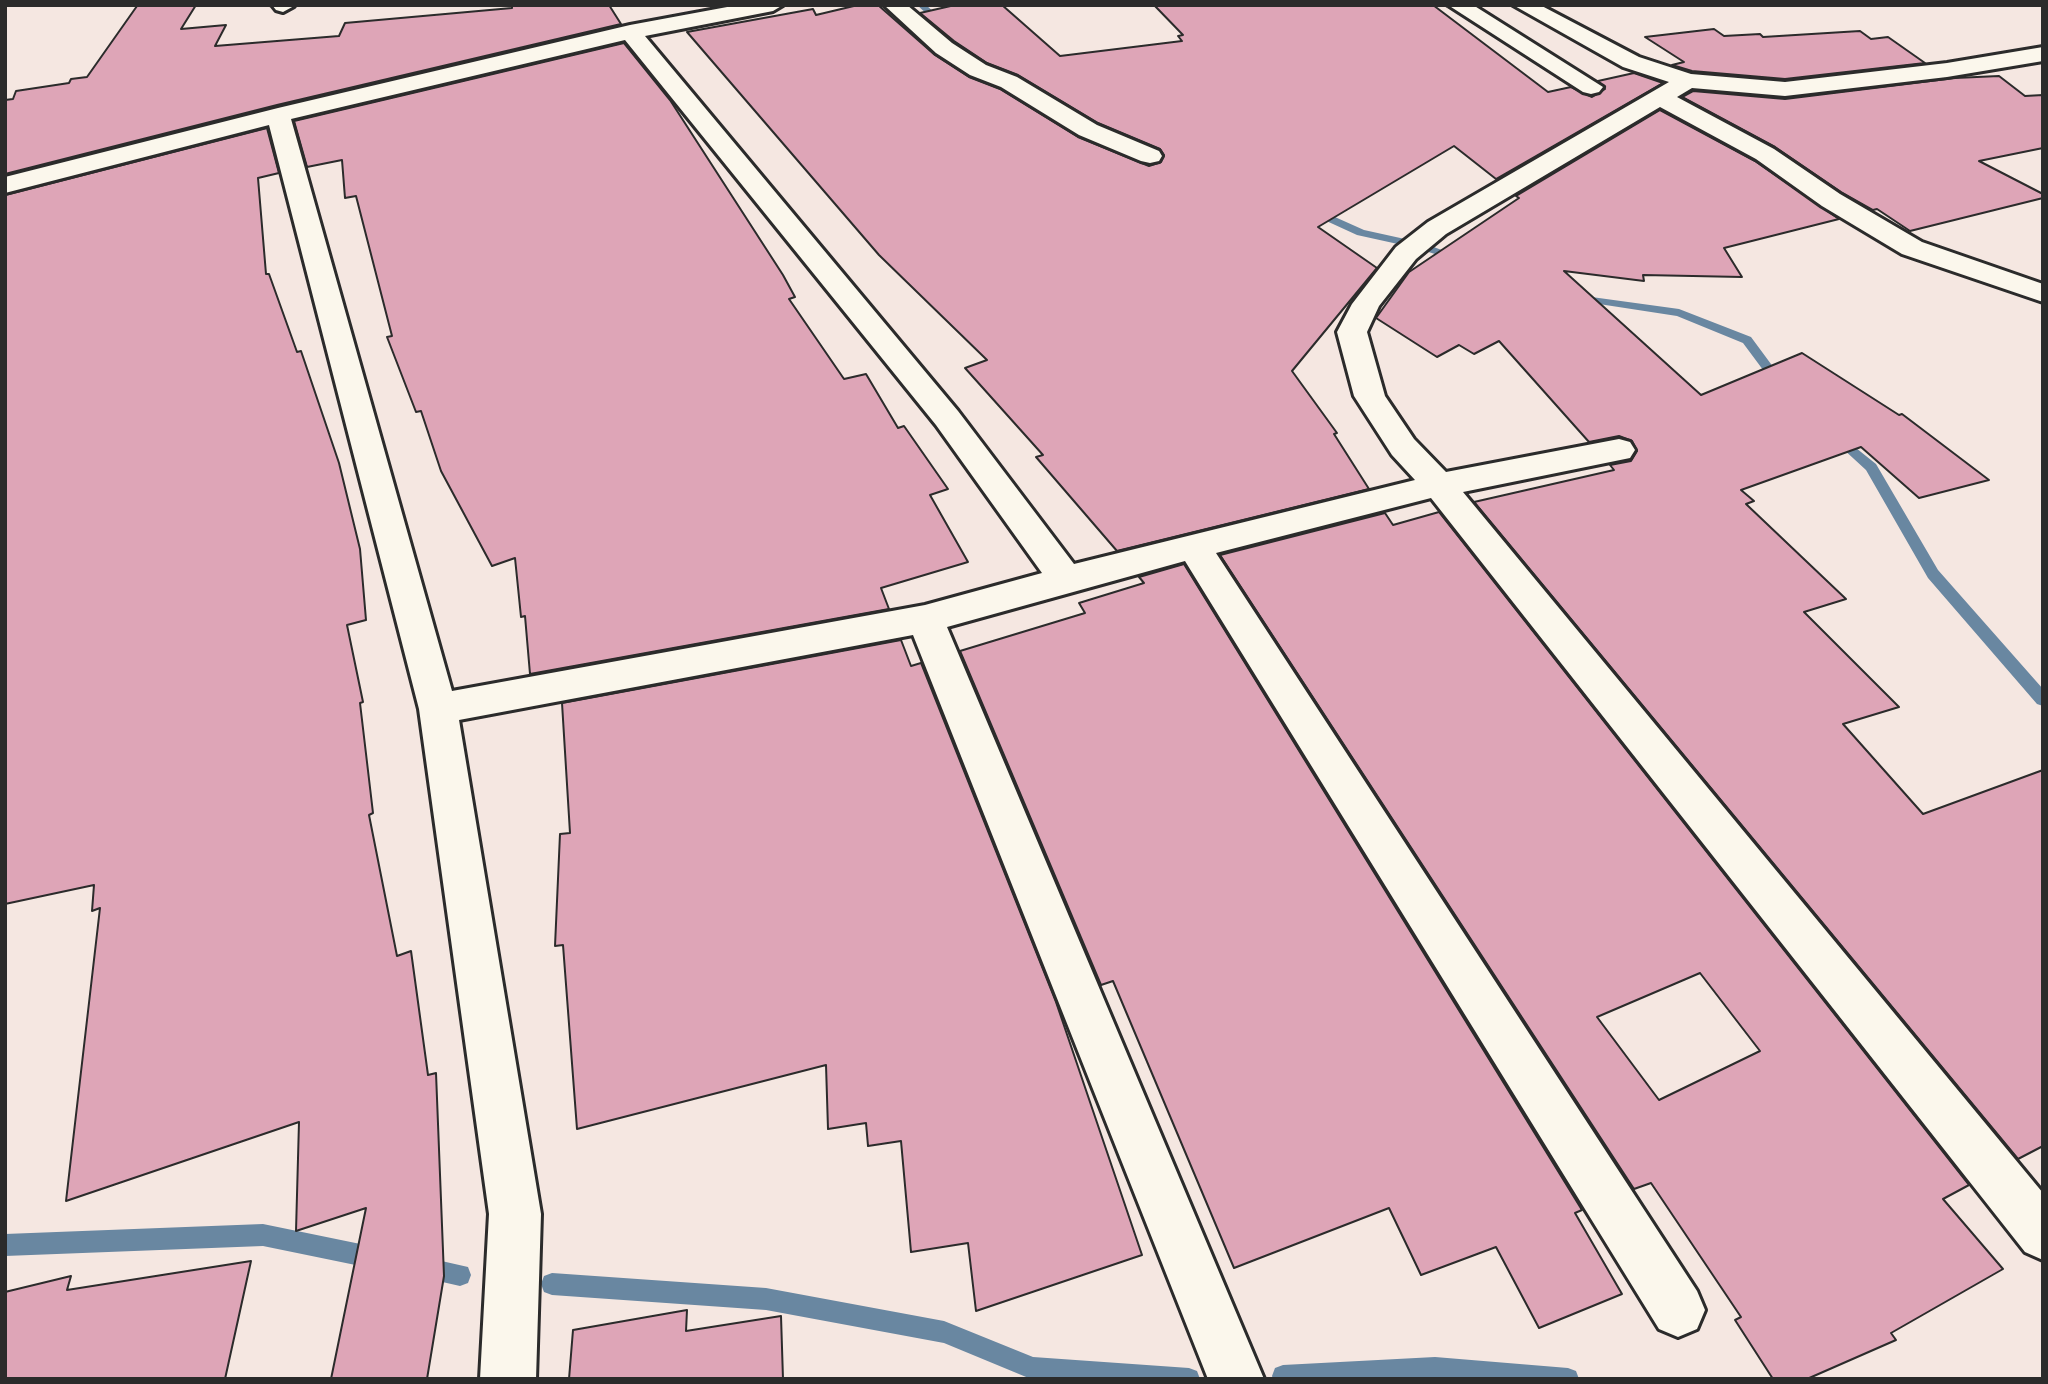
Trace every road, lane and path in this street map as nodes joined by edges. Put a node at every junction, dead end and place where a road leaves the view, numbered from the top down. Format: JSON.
{"nodes":[{"id":1,"x":774,"y":5,"type":"edge"},
{"id":2,"x":894,"y":5,"type":"edge"},
{"id":3,"x":1458,"y":5,"type":"edge"},
{"id":4,"x":1522,"y":5,"type":"edge"},
{"id":5,"x":630,"y":32,"type":"junction"},
{"id":6,"x":2043,"y":54,"type":"edge"},
{"id":7,"x":1688,"y":81,"type":"junction"},
{"id":8,"x":1591,"y":87,"type":"dead end"},
{"id":9,"x":1663,"y":99,"type":"junction"},
{"id":10,"x":278,"y":115,"type":"junction"},
{"id":11,"x":1150,"y":156,"type":"dead end"},
{"id":12,"x":5,"y":185,"type":"edge"},
{"id":13,"x":2043,"y":294,"type":"edge"},
{"id":14,"x":1619,"y":450,"type":"dead end"},
{"id":15,"x":1439,"y":485,"type":"junction"},
{"id":16,"x":1194,"y":547,"type":"junction"},
{"id":17,"x":1066,"y":579,"type":"junction"},
{"id":18,"x":925,"y":619,"type":"junction"},
{"id":19,"x":438,"y":709,"type":"junction"},
{"id":20,"x":2030,"y":1218,"type":"edge"},
{"id":21,"x":1678,"y":1310,"type":"dead end"},
{"id":22,"x":508,"y":1379,"type":"edge"},
{"id":23,"x":1236,"y":1379,"type":"edge"}],
"edges":[{"from":1,"to":5,"type":"street"},
{"from":2,"to":11,"type":"street"},
{"from":3,"to":8,"type":"street"},
{"from":4,"to":7,"type":"street"},
{"from":5,"to":10,"type":"street"},
{"from":5,"to":17,"type":"street"},
{"from":6,"to":7,"type":"street"},
{"from":7,"to":9,"type":"street"},
{"from":9,"to":13,"type":"street"},
{"from":9,"to":15,"type":"street"},
{"from":10,"to":12,"type":"street"},
{"from":10,"to":19,"type":"street"},
{"from":14,"to":15,"type":"street"},
{"from":15,"to":16,"type":"street"},
{"from":15,"to":20,"type":"street"},
{"from":16,"to":17,"type":"street"},
{"from":16,"to":21,"type":"street"},
{"from":17,"to":18,"type":"street"},
{"from":18,"to":19,"type":"street"},
{"from":18,"to":23,"type":"street"},
{"from":19,"to":22,"type":"street"}]}
